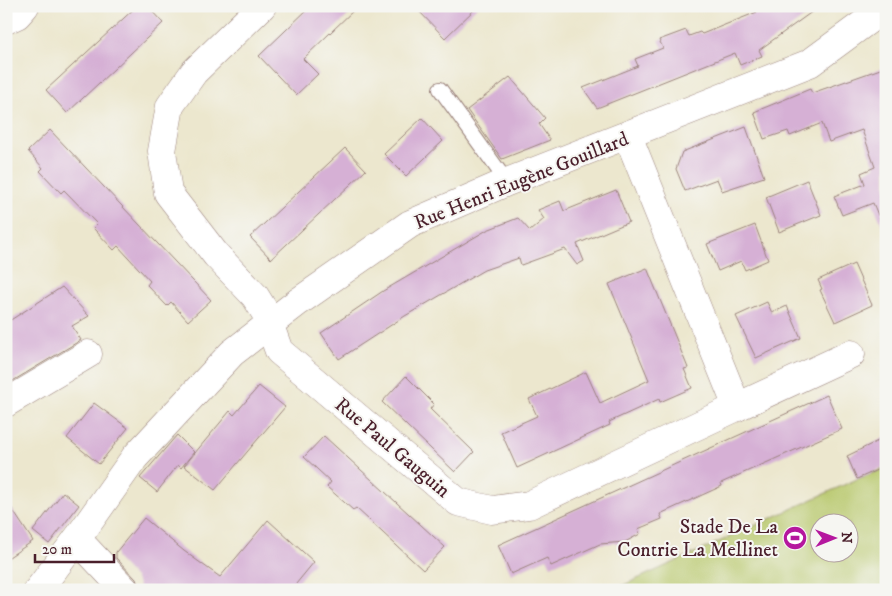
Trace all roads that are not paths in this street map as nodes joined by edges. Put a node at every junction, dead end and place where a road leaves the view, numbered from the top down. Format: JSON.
{"nodes":[{"id":1,"x":24,"y":6,"type":"edge"},
{"id":2,"x":262,"y":6,"type":"edge"},
{"id":3,"x":886,"y":7,"type":"edge"},
{"id":4,"x":6,"y":20,"type":"edge"},
{"id":5,"x":440,"y":89,"type":"dead end"},
{"id":6,"x":628,"y":136,"type":"junction"},
{"id":7,"x":507,"y":182,"type":"junction"},
{"id":8,"x":269,"y":325,"type":"junction"},
{"id":9,"x":88,"y":354,"type":"dead end"},
{"id":10,"x":851,"y":354,"type":"dead end"},
{"id":11,"x":6,"y":403,"type":"edge"},
{"id":12,"x":737,"y":407,"type":"junction"},
{"id":13,"x":77,"y":539,"type":"junction"},
{"id":14,"x":38,"y":590,"type":"edge"},
{"id":15,"x":126,"y":590,"type":"edge"}],
"edges":[{"from":1,"to":4,"type":"street"},
{"from":2,"to":8,"type":"street","name":"Rue Paul Gauguin"},
{"from":3,"to":6,"type":"street","name":"Rue Henri Eugène Gouillard"},
{"from":5,"to":7,"type":"lane"},
{"from":6,"to":7,"type":"street","name":"Rue Henri Eugène Gouillard"},
{"from":6,"to":12,"type":"street"},
{"from":7,"to":8,"type":"street","name":"Rue Henri Eugène Gouillard"},
{"from":8,"to":12,"type":"street","name":"Rue Paul Gauguin"},
{"from":8,"to":13,"type":"street","name":"Rue Henri Eugène Gouillard"},
{"from":9,"to":11,"type":"street"},
{"from":10,"to":12,"type":"street","name":"Rue Paul Gauguin"},
{"from":13,"to":14,"type":"street","name":"Rue Henri Eugène Gouillard"},
{"from":13,"to":15,"type":"street"}]}
